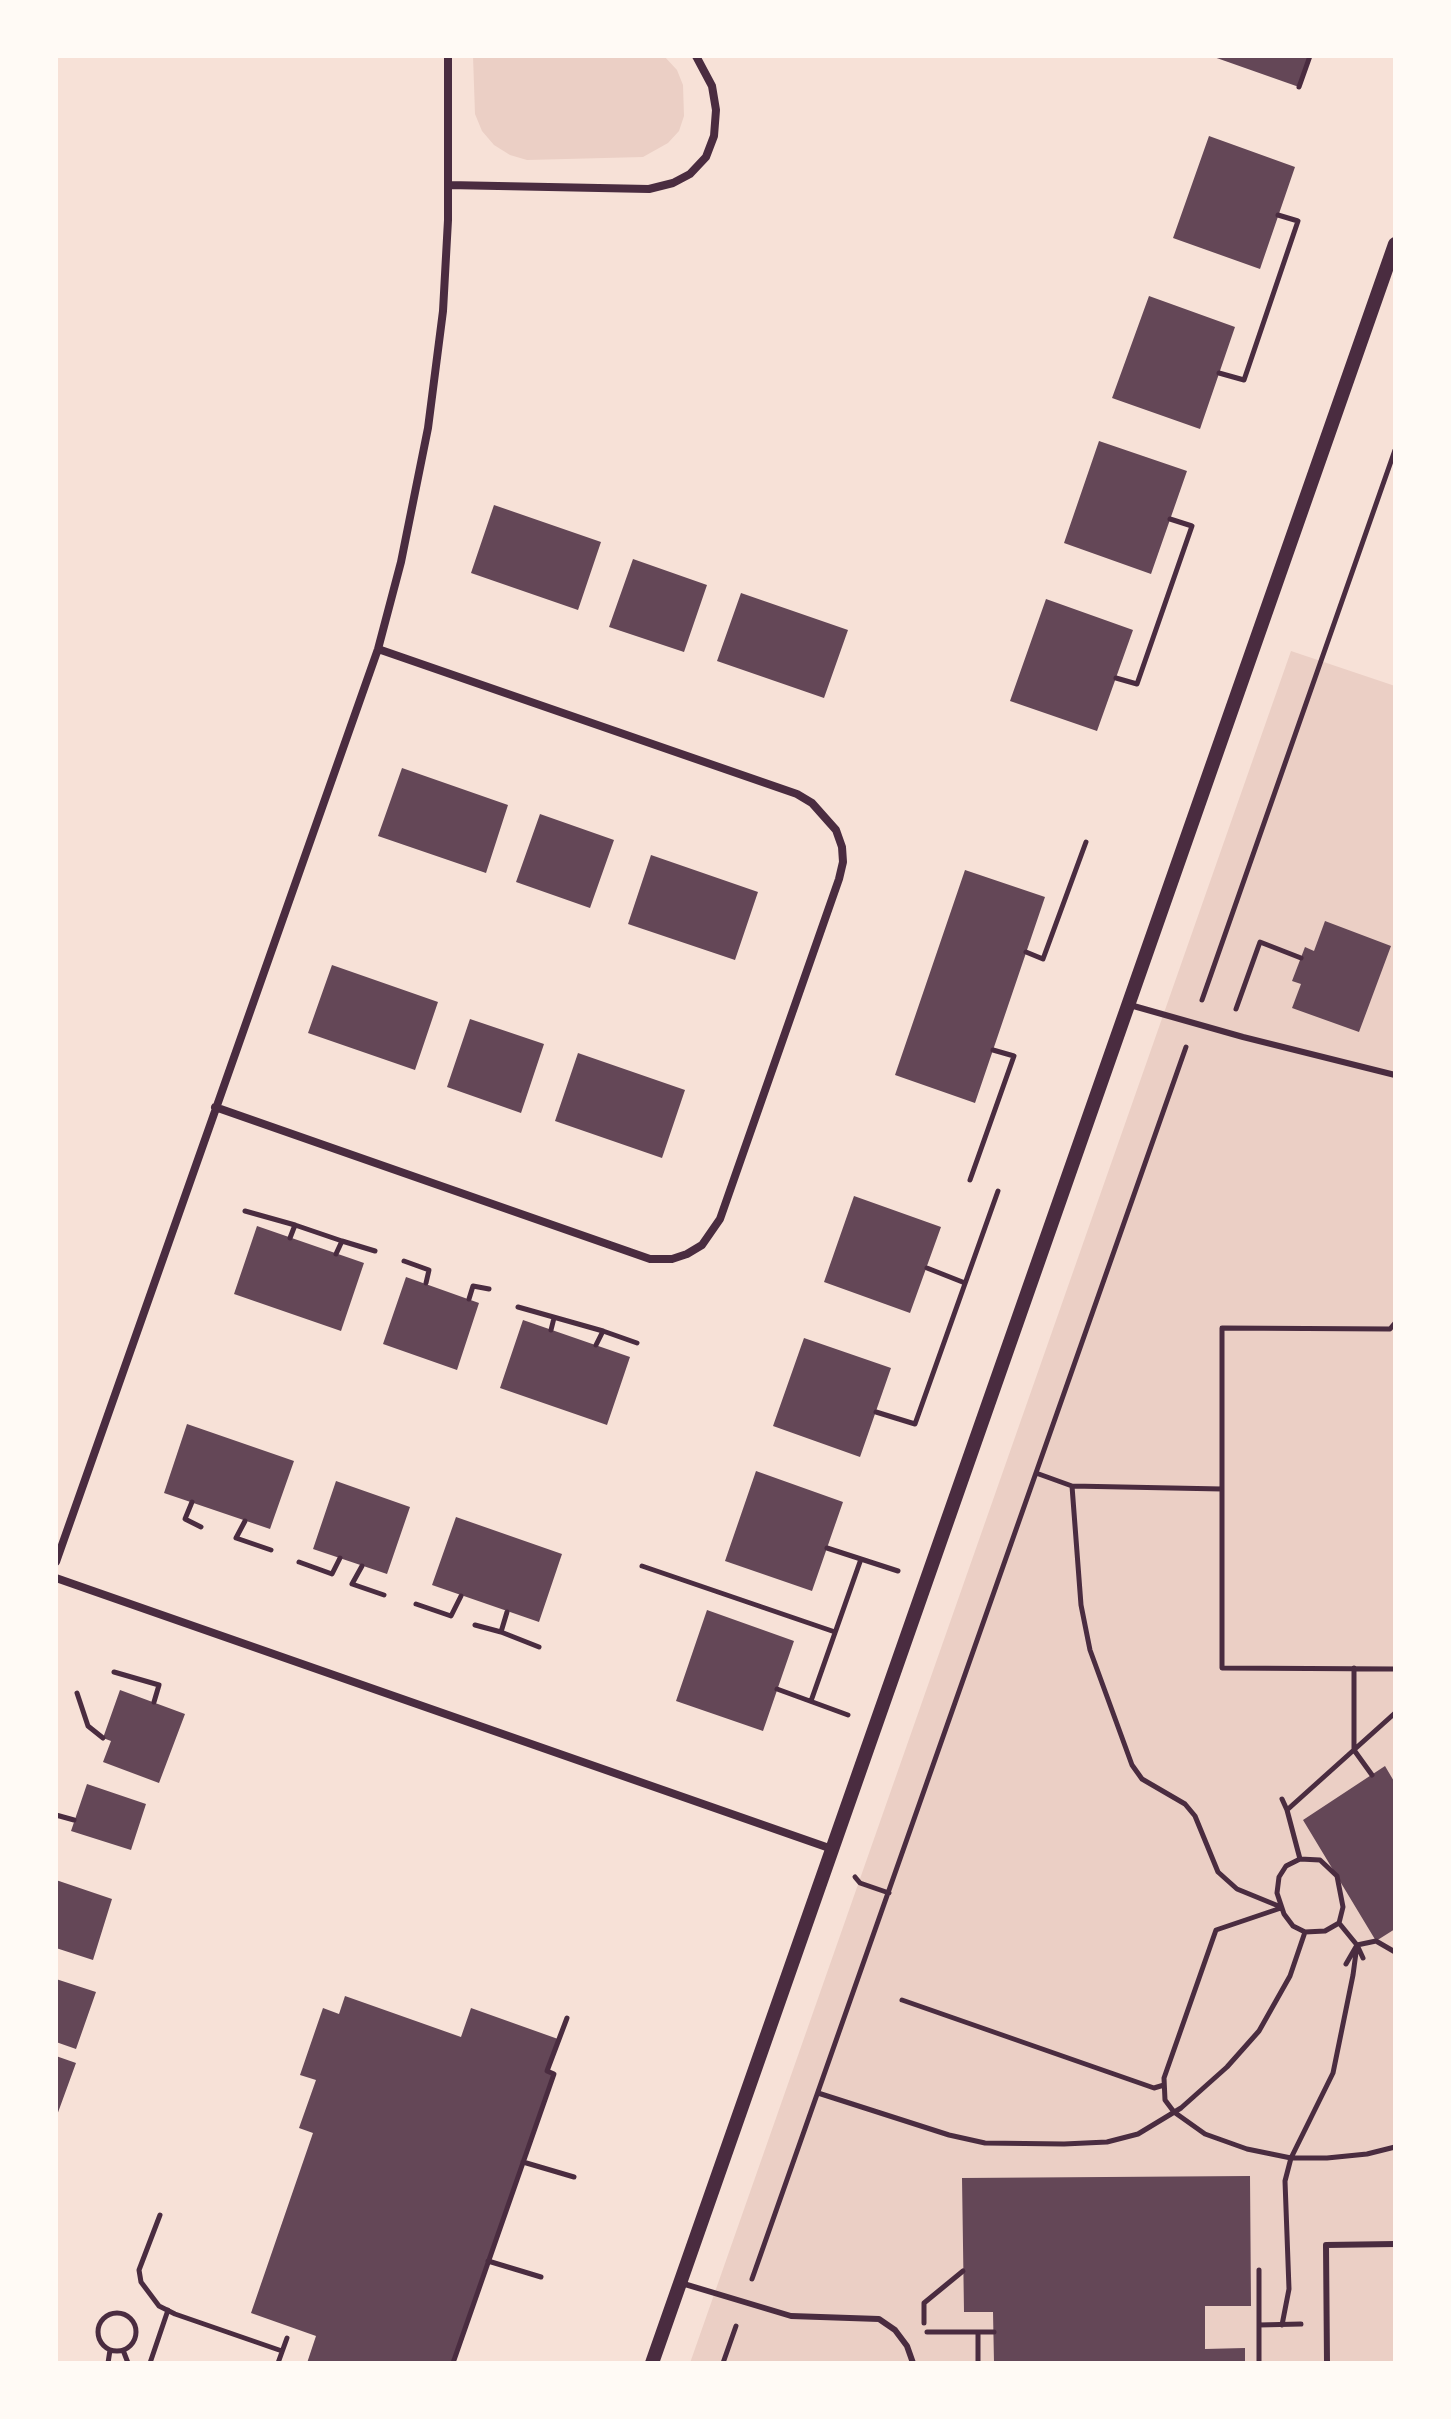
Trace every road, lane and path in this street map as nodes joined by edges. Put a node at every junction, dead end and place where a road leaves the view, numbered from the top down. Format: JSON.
{"nodes":[{"id":1,"x":448,"y":56,"type":"edge"},
{"id":2,"x":696,"y":56,"type":"edge"},
{"id":3,"x":1310,"y":56,"type":"edge"},
{"id":4,"x":1299,"y":87,"type":"dead end"},
{"id":5,"x":448,"y":185,"type":"junction"},
{"id":6,"x":1278,"y":215,"type":"dead end"},
{"id":7,"x":1395,"y":244,"type":"edge"},
{"id":8,"x":1219,"y":373,"type":"dead end"},
{"id":9,"x":1395,"y":450,"type":"edge"},
{"id":10,"x":1170,"y":519,"type":"dead end"},
{"id":11,"x":378,"y":649,"type":"junction"},
{"id":12,"x":1116,"y":678,"type":"dead end"},
{"id":13,"x":1086,"y":842,"type":"dead end"},
{"id":14,"x":1026,"y":952,"type":"dead end"},
{"id":15,"x":1301,"y":958,"type":"dead end"},
{"id":16,"x":1204,"y":996,"type":"dead end"},
{"id":17,"x":1127,"y":1004,"type":"junction"},
{"id":18,"x":1236,"y":1007,"type":"dead end"},
{"id":19,"x":993,"y":1050,"type":"dead end"},
{"id":20,"x":1183,"y":1054,"type":"dead end"},
{"id":21,"x":1395,"y":1075,"type":"edge"},
{"id":22,"x":215,"y":1107,"type":"junction"},
{"id":23,"x":970,"y":1180,"type":"dead end"},
{"id":24,"x":998,"y":1191,"type":"dead end"},
{"id":25,"x":245,"y":1211,"type":"dead end"},
{"id":26,"x":295,"y":1225,"type":"junction"},
{"id":27,"x":290,"y":1238,"type":"dead end"},
{"id":28,"x":342,"y":1241,"type":"junction"},
{"id":29,"x":375,"y":1251,"type":"dead end"},
{"id":30,"x":336,"y":1254,"type":"dead end"},
{"id":31,"x":404,"y":1261,"type":"dead end"},
{"id":32,"x":927,"y":1268,"type":"dead end"},
{"id":33,"x":426,"y":1283,"type":"dead end"},
{"id":34,"x":965,"y":1283,"type":"junction"},
{"id":35,"x":489,"y":1289,"type":"dead end"},
{"id":36,"x":469,"y":1299,"type":"dead end"},
{"id":37,"x":518,"y":1307,"type":"dead end"},
{"id":38,"x":554,"y":1318,"type":"junction"},
{"id":39,"x":1395,"y":1323,"type":"edge"},
{"id":40,"x":551,"y":1330,"type":"dead end"},
{"id":41,"x":603,"y":1331,"type":"junction"},
{"id":42,"x":637,"y":1343,"type":"dead end"},
{"id":43,"x":596,"y":1345,"type":"dead end"},
{"id":44,"x":876,"y":1412,"type":"dead end"},
{"id":45,"x":1036,"y":1473,"type":"junction"},
{"id":46,"x":1072,"y":1486,"type":"junction"},
{"id":47,"x":1222,"y":1489,"type":"junction"},
{"id":48,"x":192,"y":1502,"type":"dead end"},
{"id":49,"x":245,"y":1521,"type":"dead end"},
{"id":50,"x":201,"y":1527,"type":"dead end"},
{"id":51,"x":827,"y":1548,"type":"dead end"},
{"id":52,"x":271,"y":1550,"type":"dead end"},
{"id":53,"x":340,"y":1558,"type":"dead end"},
{"id":54,"x":861,"y":1559,"type":"junction"},
{"id":55,"x":56,"y":1562,"type":"edge"},
{"id":56,"x":299,"y":1562,"type":"dead end"},
{"id":57,"x":362,"y":1566,"type":"dead end"},
{"id":58,"x":642,"y":1566,"type":"dead end"},
{"id":59,"x":56,"y":1578,"type":"edge"},
{"id":60,"x":926,"y":1580,"type":"junction"},
{"id":61,"x":384,"y":1595,"type":"dead end"},
{"id":62,"x":461,"y":1596,"type":"dead end"},
{"id":63,"x":416,"y":1604,"type":"dead end"},
{"id":64,"x":507,"y":1612,"type":"dead end"},
{"id":65,"x":475,"y":1625,"type":"dead end"},
{"id":66,"x":501,"y":1632,"type":"junction"},
{"id":67,"x":835,"y":1632,"type":"junction"},
{"id":68,"x":539,"y":1647,"type":"dead end"},
{"id":69,"x":1354,"y":1668,"type":"junction"},
{"id":70,"x":1395,"y":1669,"type":"edge"},
{"id":71,"x":114,"y":1672,"type":"dead end"},
{"id":72,"x":777,"y":1689,"type":"dead end"},
{"id":73,"x":77,"y":1693,"type":"dead end"},
{"id":74,"x":811,"y":1701,"type":"junction"},
{"id":75,"x":154,"y":1702,"type":"dead end"},
{"id":76,"x":1395,"y":1713,"type":"edge"},
{"id":77,"x":875,"y":1726,"type":"junction"},
{"id":78,"x":103,"y":1738,"type":"dead end"},
{"id":79,"x":1354,"y":1750,"type":"junction"},
{"id":80,"x":1372,"y":1775,"type":"dead end"},
{"id":81,"x":1282,"y":1799,"type":"dead end"},
{"id":82,"x":1287,"y":1810,"type":"junction"},
{"id":83,"x":56,"y":1815,"type":"edge"},
{"id":84,"x":74,"y":1820,"type":"dead end"},
{"id":85,"x":832,"y":1849,"type":"junction"},
{"id":86,"x":1300,"y":1859,"type":"junction"},
{"id":87,"x":860,"y":1883,"type":"dead end"},
{"id":88,"x":889,"y":1893,"type":"junction"},
{"id":89,"x":1282,"y":1908,"type":"junction"},
{"id":90,"x":1339,"y":1923,"type":"junction"},
{"id":91,"x":1305,"y":1932,"type":"junction"},
{"id":92,"x":1357,"y":1945,"type":"junction"},
{"id":93,"x":1395,"y":1952,"type":"edge"},
{"id":94,"x":1363,"y":1958,"type":"dead end"},
{"id":95,"x":1346,"y":1964,"type":"dead end"},
{"id":96,"x":902,"y":2000,"type":"dead end"},
{"id":97,"x":567,"y":2018,"type":"dead end"},
{"id":98,"x":1164,"y":2085,"type":"junction"},
{"id":99,"x":818,"y":2093,"type":"junction"},
{"id":100,"x":1174,"y":2112,"type":"junction"},
{"id":101,"x":1395,"y":2147,"type":"edge"},
{"id":102,"x":1291,"y":2158,"type":"junction"},
{"id":103,"x":523,"y":2162,"type":"junction"},
{"id":104,"x":574,"y":2177,"type":"dead end"},
{"id":105,"x":160,"y":2215,"type":"dead end"},
{"id":106,"x":1395,"y":2244,"type":"edge"},
{"id":107,"x":759,"y":2260,"type":"dead end"},
{"id":108,"x":488,"y":2261,"type":"junction"},
{"id":109,"x":1259,"y":2270,"type":"dead end"},
{"id":110,"x":963,"y":2271,"type":"dead end"},
{"id":111,"x":541,"y":2277,"type":"dead end"},
{"id":112,"x":680,"y":2282,"type":"junction"},
{"id":113,"x":168,"y":2310,"type":"junction"},
{"id":114,"x":1326,"y":2324,"type":"junction"},
{"id":115,"x":1259,"y":2325,"type":"junction"},
{"id":116,"x":1282,"y":2325,"type":"junction"},
{"id":117,"x":978,"y":2332,"type":"junction"},
{"id":118,"x":994,"y":2332,"type":"dead end"},
{"id":119,"x":732,"y":2337,"type":"dead end"},
{"id":120,"x":287,"y":2338,"type":"dead end"},
{"id":121,"x":110,"y":2350,"type":"junction"},
{"id":122,"x":123,"y":2350,"type":"junction"},
{"id":123,"x":282,"y":2351,"type":"junction"},
{"id":124,"x":108,"y":2363,"type":"edge"},
{"id":125,"x":128,"y":2363,"type":"edge"},
{"id":126,"x":150,"y":2363,"type":"edge"},
{"id":127,"x":278,"y":2363,"type":"edge"},
{"id":128,"x":453,"y":2363,"type":"edge"},
{"id":129,"x":652,"y":2363,"type":"edge"},
{"id":130,"x":723,"y":2363,"type":"edge"},
{"id":131,"x":913,"y":2363,"type":"edge"},
{"id":132,"x":978,"y":2363,"type":"edge"},
{"id":133,"x":1259,"y":2363,"type":"edge"},
{"id":134,"x":1327,"y":2363,"type":"edge"}],
"edges":[{"from":1,"to":5,"type":"street"},
{"from":2,"to":5,"type":"street"},
{"from":3,"to":4,"type":"path"},
{"from":5,"to":11,"type":"street"},
{"from":6,"to":8,"type":"path"},
{"from":7,"to":17,"type":"street"},
{"from":9,"to":16,"type":"path"},
{"from":10,"to":12,"type":"path"},
{"from":11,"to":22,"type":"street"},
{"from":11,"to":22,"type":"street"},
{"from":13,"to":14,"type":"path"},
{"from":15,"to":18,"type":"path"},
{"from":17,"to":21,"type":"lane"},
{"from":17,"to":60,"type":"street"},
{"from":19,"to":23,"type":"path"},
{"from":20,"to":45,"type":"path"},
{"from":22,"to":55,"type":"street"},
{"from":24,"to":34,"type":"path"},
{"from":25,"to":26,"type":"path"},
{"from":26,"to":27,"type":"path"},
{"from":26,"to":28,"type":"path"},
{"from":28,"to":29,"type":"path"},
{"from":28,"to":30,"type":"path"},
{"from":31,"to":33,"type":"path"},
{"from":32,"to":34,"type":"path"},
{"from":34,"to":44,"type":"path"},
{"from":35,"to":36,"type":"path"},
{"from":37,"to":38,"type":"path"},
{"from":38,"to":40,"type":"path"},
{"from":38,"to":41,"type":"path"},
{"from":39,"to":47,"type":"path"},
{"from":41,"to":42,"type":"path"},
{"from":41,"to":43,"type":"path"},
{"from":45,"to":46,"type":"path"},
{"from":45,"to":88,"type":"path"},
{"from":46,"to":47,"type":"path"},
{"from":46,"to":89,"type":"path"},
{"from":47,"to":69,"type":"path"},
{"from":48,"to":50,"type":"path"},
{"from":49,"to":52,"type":"path"},
{"from":51,"to":54,"type":"path"},
{"from":53,"to":56,"type":"path"},
{"from":54,"to":60,"type":"path"},
{"from":54,"to":67,"type":"path"},
{"from":57,"to":61,"type":"path"},
{"from":58,"to":67,"type":"path"},
{"from":59,"to":85,"type":"street"},
{"from":60,"to":77,"type":"street"},
{"from":62,"to":63,"type":"path"},
{"from":64,"to":66,"type":"path"},
{"from":65,"to":66,"type":"path"},
{"from":66,"to":68,"type":"path"},
{"from":67,"to":74,"type":"path"},
{"from":69,"to":70,"type":"path"},
{"from":69,"to":79,"type":"path"},
{"from":71,"to":75,"type":"path"},
{"from":72,"to":74,"type":"path"},
{"from":73,"to":78,"type":"path"},
{"from":74,"to":77,"type":"path"},
{"from":76,"to":79,"type":"path"},
{"from":77,"to":85,"type":"street"},
{"from":79,"to":80,"type":"path"},
{"from":79,"to":82,"type":"path"},
{"from":81,"to":82,"type":"path"},
{"from":82,"to":86,"type":"path"},
{"from":83,"to":84,"type":"path"},
{"from":85,"to":112,"type":"street"},
{"from":86,"to":89,"type":"path"},
{"from":86,"to":90,"type":"path"},
{"from":87,"to":88,"type":"path"},
{"from":88,"to":99,"type":"path"},
{"from":89,"to":91,"type":"path"},
{"from":89,"to":98,"type":"path"},
{"from":90,"to":91,"type":"path"},
{"from":90,"to":92,"type":"path"},
{"from":91,"to":100,"type":"path"},
{"from":92,"to":93,"type":"path"},
{"from":92,"to":94,"type":"path"},
{"from":92,"to":95,"type":"path"},
{"from":92,"to":102,"type":"path"},
{"from":96,"to":98,"type":"path"},
{"from":97,"to":103,"type":"path"},
{"from":98,"to":100,"type":"path"},
{"from":99,"to":100,"type":"path"},
{"from":99,"to":107,"type":"path"},
{"from":100,"to":102,"type":"path"},
{"from":101,"to":102,"type":"path"},
{"from":102,"to":116,"type":"path"},
{"from":103,"to":104,"type":"path"},
{"from":103,"to":108,"type":"path"},
{"from":105,"to":113,"type":"path"},
{"from":106,"to":114,"type":"lane"},
{"from":108,"to":111,"type":"path"},
{"from":108,"to":128,"type":"path"},
{"from":109,"to":115,"type":"path"},
{"from":110,"to":117,"type":"path"},
{"from":112,"to":129,"type":"street"},
{"from":112,"to":131,"type":"lane"},
{"from":113,"to":123,"type":"path"},
{"from":113,"to":126,"type":"path"},
{"from":114,"to":116,"type":"path"},
{"from":114,"to":134,"type":"lane"},
{"from":115,"to":116,"type":"path"},
{"from":115,"to":133,"type":"path"},
{"from":117,"to":118,"type":"path"},
{"from":117,"to":132,"type":"path"},
{"from":119,"to":130,"type":"path"},
{"from":120,"to":123,"type":"path"},
{"from":121,"to":122,"type":"path"},
{"from":121,"to":122,"type":"path"},
{"from":121,"to":124,"type":"path"},
{"from":122,"to":125,"type":"path"},
{"from":123,"to":127,"type":"path"}]}
